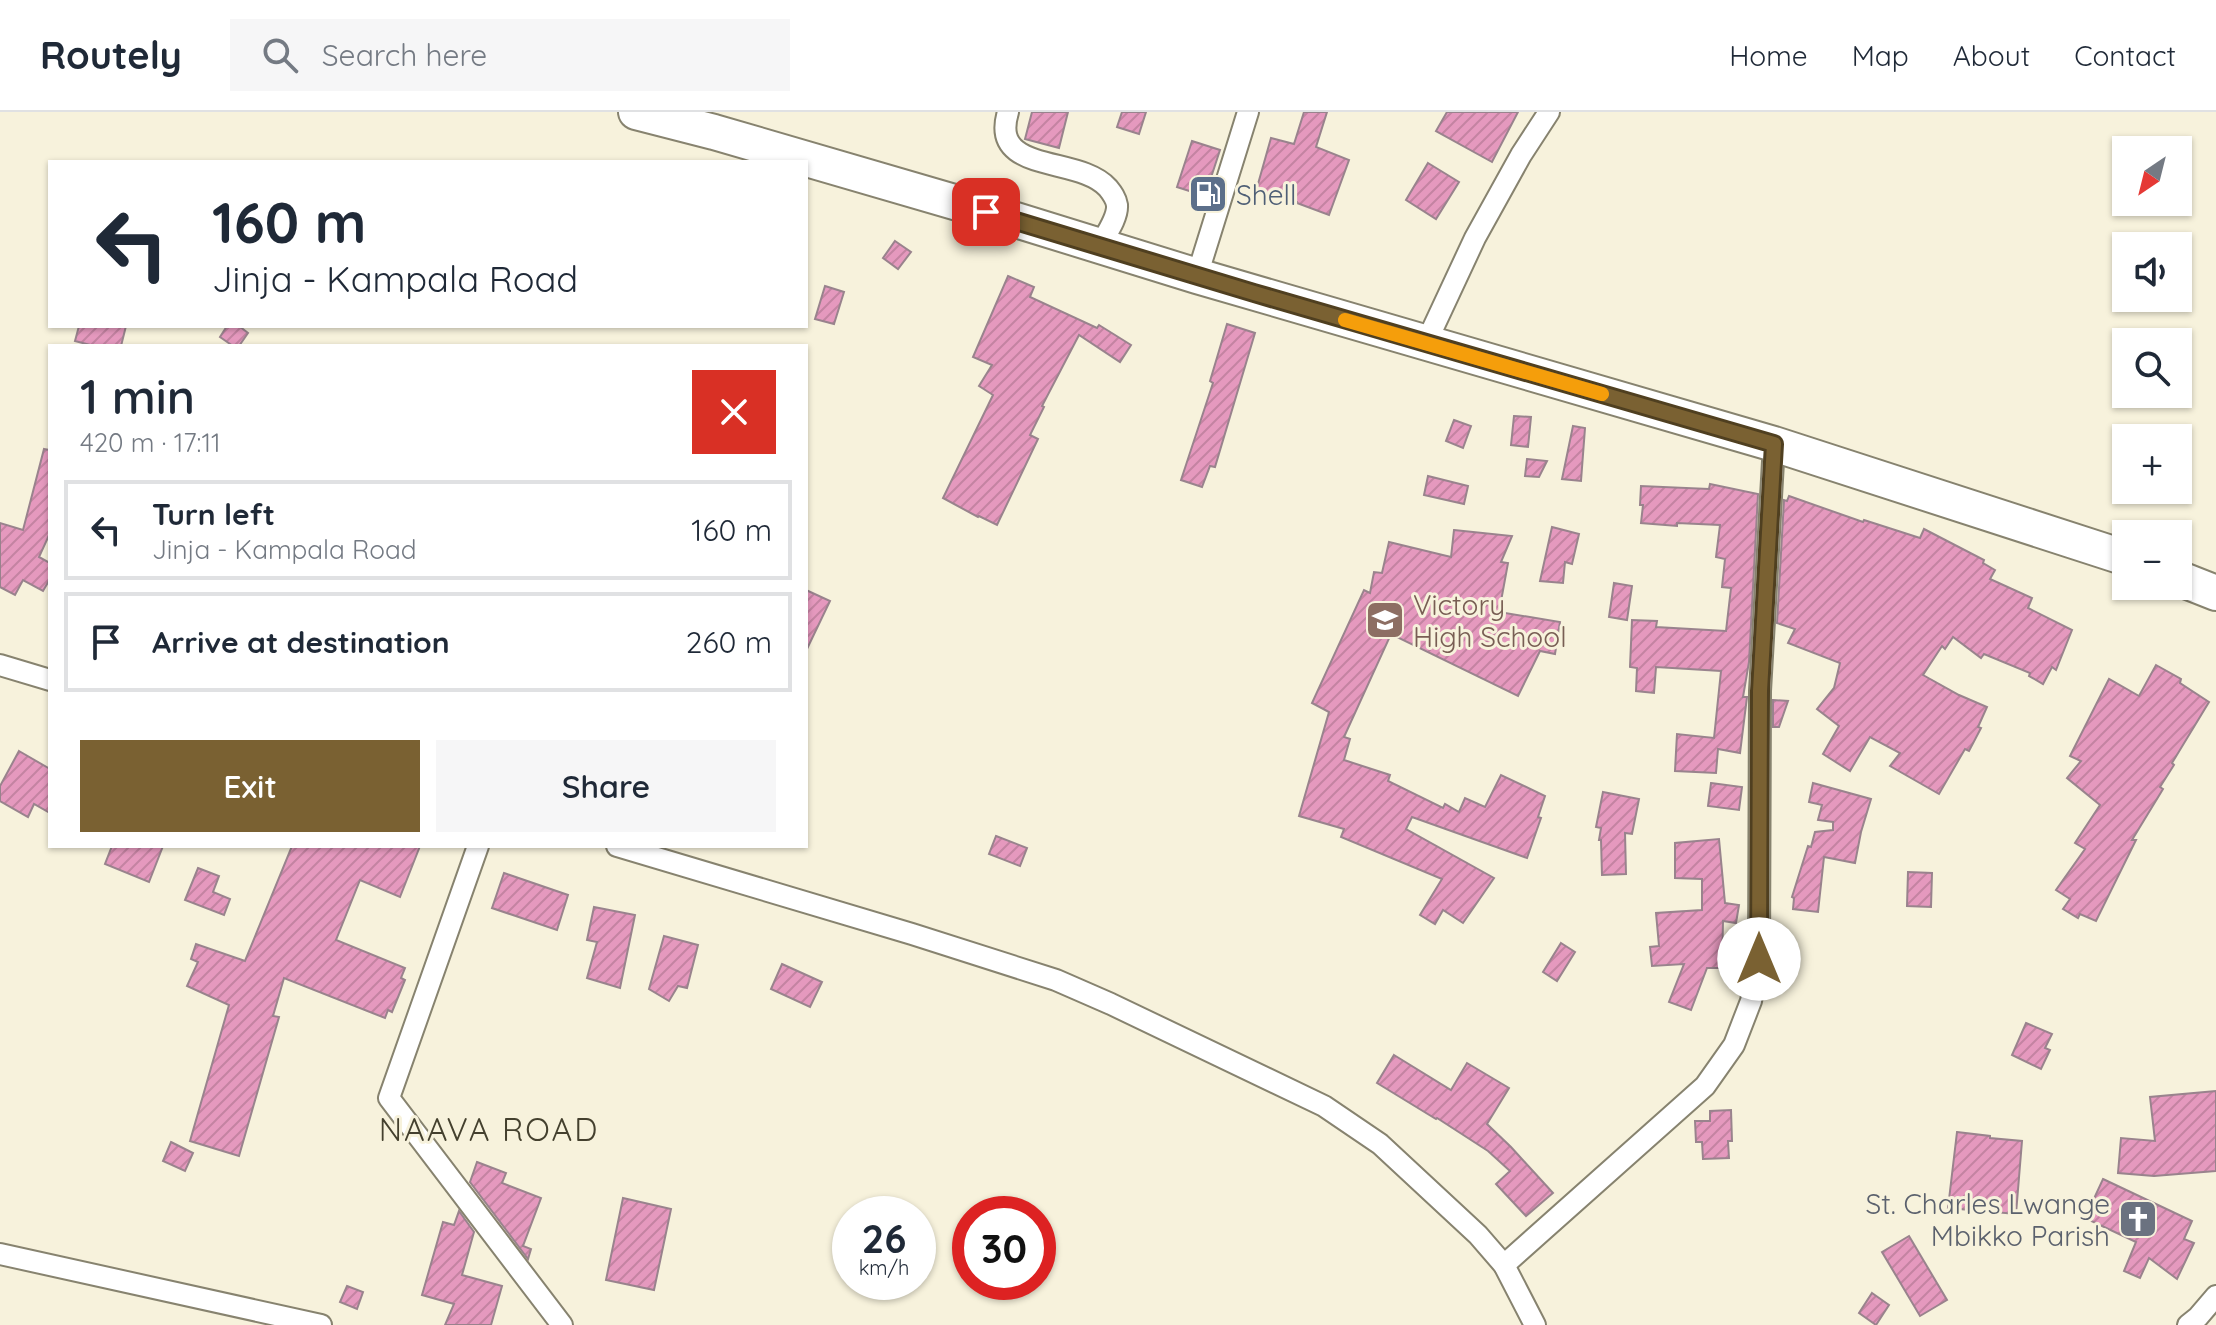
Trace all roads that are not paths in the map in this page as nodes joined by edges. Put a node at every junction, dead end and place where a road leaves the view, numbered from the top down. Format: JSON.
{"nodes":[{"id":1,"x":636,"y":112,"type":"edge"},
{"id":2,"x":1008,"y":112,"type":"edge"},
{"id":3,"x":1248,"y":112,"type":"edge"},
{"id":4,"x":1549,"y":112,"type":"edge"},
{"id":5,"x":1100,"y":245,"type":"junction"},
{"id":6,"x":1197,"y":276,"type":"junction"},
{"id":7,"x":1426,"y":343,"type":"junction"},
{"id":8,"x":1774,"y":444,"type":"junction"},
{"id":9,"x":2112,"y":553,"type":"edge"},
{"id":10,"x":2192,"y":584,"type":"edge"},
{"id":11,"x":2216,"y":593,"type":"edge"},
{"id":12,"x":0,"y":665,"type":"edge"},
{"id":13,"x":48,"y":679,"type":"edge"},
{"id":14,"x":477,"y":848,"type":"edge"},
{"id":15,"x":624,"y":848,"type":"edge"},
{"id":16,"x":0,"y":1254,"type":"edge"},
{"id":17,"x":1504,"y":1265,"type":"junction"},
{"id":18,"x":2216,"y":1296,"type":"edge"},
{"id":19,"x":321,"y":1325,"type":"edge"},
{"id":20,"x":562,"y":1325,"type":"edge"},
{"id":21,"x":1535,"y":1325,"type":"edge"},
{"id":22,"x":2188,"y":1325,"type":"edge"}],
"edges":[{"from":1,"to":5,"type":"highway"},
{"from":2,"to":5,"type":"street"},
{"from":3,"to":6,"type":"street"},
{"from":4,"to":7,"type":"street"},
{"from":5,"to":6,"type":"highway"},
{"from":6,"to":7,"type":"highway"},
{"from":7,"to":8,"type":"highway"},
{"from":8,"to":9,"type":"highway"},
{"from":8,"to":17,"type":"street"},
{"from":10,"to":11,"type":"highway"},
{"from":12,"to":13,"type":"street"},
{"from":14,"to":20,"type":"street"},
{"from":15,"to":17,"type":"street"},
{"from":16,"to":19,"type":"street"},
{"from":17,"to":21,"type":"street"},
{"from":18,"to":22,"type":"street"}]}
